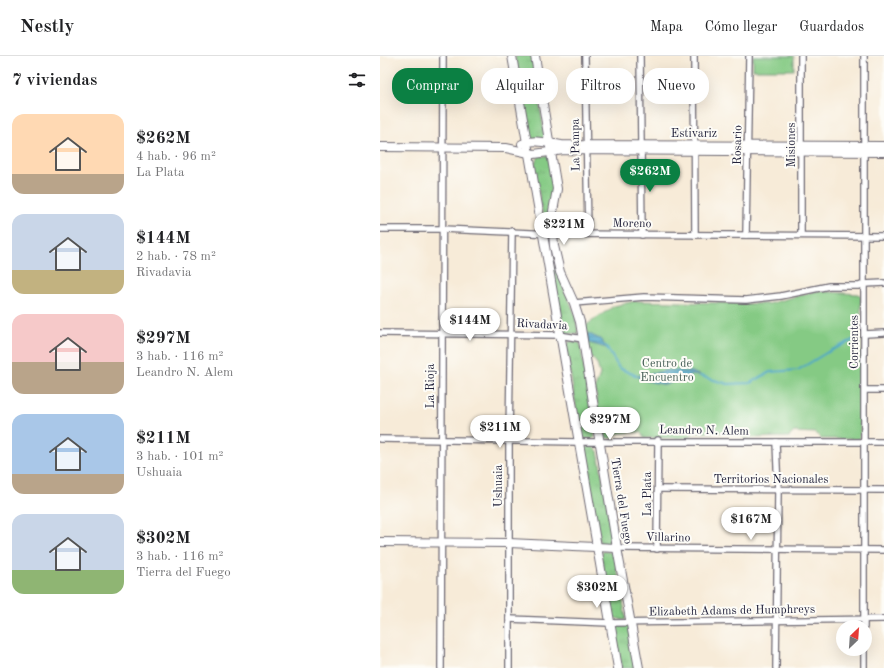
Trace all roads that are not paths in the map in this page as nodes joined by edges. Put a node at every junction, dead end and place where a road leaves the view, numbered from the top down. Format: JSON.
{"nodes":[{"id":1,"x":443,"y":56,"type":"edge"},
{"id":2,"x":512,"y":56,"type":"edge"},
{"id":3,"x":535,"y":56,"type":"edge"},
{"id":4,"x":586,"y":56,"type":"edge"},
{"id":5,"x":640,"y":56,"type":"edge"},
{"id":6,"x":694,"y":56,"type":"edge"},
{"id":7,"x":749,"y":56,"type":"edge"},
{"id":8,"x":801,"y":56,"type":"edge"},
{"id":9,"x":864,"y":56,"type":"edge"},
{"id":10,"x":527,"y":142,"type":"junction"},
{"id":11,"x":550,"y":142,"type":"junction"},
{"id":12,"x":884,"y":146,"type":"edge"},
{"id":13,"x":380,"y":147,"type":"edge"},
{"id":14,"x":442,"y":148,"type":"junction"},
{"id":15,"x":506,"y":148,"type":"junction"},
{"id":16,"x":586,"y":148,"type":"junction"},
{"id":17,"x":640,"y":148,"type":"junction"},
{"id":18,"x":695,"y":148,"type":"junction"},
{"id":19,"x":748,"y":149,"type":"junction"},
{"id":20,"x":802,"y":149,"type":"junction"},
{"id":21,"x":864,"y":149,"type":"junction"},
{"id":22,"x":884,"y":152,"type":"edge"},
{"id":23,"x":528,"y":153,"type":"junction"},
{"id":24,"x":552,"y":153,"type":"junction"},
{"id":25,"x":380,"y":229,"type":"edge"},
{"id":26,"x":442,"y":229,"type":"junction"},
{"id":27,"x":512,"y":231,"type":"junction"},
{"id":28,"x":542,"y":232,"type":"junction"},
{"id":29,"x":553,"y":234,"type":"junction"},
{"id":30,"x":588,"y":234,"type":"junction"},
{"id":31,"x":642,"y":234,"type":"junction"},
{"id":32,"x":746,"y":234,"type":"junction"},
{"id":33,"x":695,"y":235,"type":"junction"},
{"id":34,"x":801,"y":235,"type":"junction"},
{"id":35,"x":864,"y":235,"type":"junction"},
{"id":36,"x":884,"y":236,"type":"edge"},
{"id":37,"x":884,"y":283,"type":"edge"},
{"id":38,"x":864,"y":284,"type":"junction"},
{"id":39,"x":574,"y":304,"type":"junction"},
{"id":40,"x":380,"y":333,"type":"edge"},
{"id":41,"x":441,"y":333,"type":"junction"},
{"id":42,"x":510,"y":333,"type":"junction"},
{"id":43,"x":560,"y":334,"type":"junction"},
{"id":44,"x":865,"y":334,"type":"junction"},
{"id":45,"x":884,"y":334,"type":"edge"},
{"id":46,"x":583,"y":339,"type":"junction"},
{"id":47,"x":865,"y":390,"type":"junction"},
{"id":48,"x":884,"y":390,"type":"edge"},
{"id":49,"x":380,"y":439,"type":"edge"},
{"id":50,"x":442,"y":439,"type":"junction"},
{"id":51,"x":508,"y":439,"type":"junction"},
{"id":52,"x":658,"y":440,"type":"junction"},
{"id":53,"x":864,"y":441,"type":"junction"},
{"id":54,"x":577,"y":442,"type":"junction"},
{"id":55,"x":600,"y":442,"type":"junction"},
{"id":56,"x":776,"y":442,"type":"junction"},
{"id":57,"x":884,"y":442,"type":"edge"},
{"id":58,"x":659,"y":489,"type":"junction"},
{"id":59,"x":864,"y":489,"type":"junction"},
{"id":60,"x":778,"y":490,"type":"junction"},
{"id":61,"x":884,"y":490,"type":"edge"},
{"id":62,"x":380,"y":542,"type":"edge"},
{"id":63,"x":442,"y":542,"type":"junction"},
{"id":64,"x":509,"y":543,"type":"junction"},
{"id":65,"x":596,"y":547,"type":"junction"},
{"id":66,"x":617,"y":548,"type":"junction"},
{"id":67,"x":657,"y":549,"type":"junction"},
{"id":68,"x":777,"y":550,"type":"junction"},
{"id":69,"x":864,"y":550,"type":"junction"},
{"id":70,"x":884,"y":550,"type":"edge"},
{"id":71,"x":509,"y":619,"type":"junction"},
{"id":72,"x":776,"y":619,"type":"junction"},
{"id":73,"x":864,"y":619,"type":"junction"},
{"id":74,"x":884,"y":619,"type":"edge"},
{"id":75,"x":610,"y":623,"type":"junction"},
{"id":76,"x":632,"y":623,"type":"junction"},
{"id":77,"x":864,"y":656,"type":"edge"},
{"id":78,"x":441,"y":668,"type":"edge"},
{"id":79,"x":509,"y":668,"type":"edge"},
{"id":80,"x":618,"y":668,"type":"edge"},
{"id":81,"x":639,"y":668,"type":"edge"},
{"id":82,"x":776,"y":668,"type":"edge"},
{"id":83,"x":864,"y":668,"type":"edge"}],
"edges":[{"from":1,"to":14,"type":"street","name":"La Rioja"},
{"from":2,"to":10,"type":"street"},
{"from":3,"to":11,"type":"street","name":"Tierra del Fuego"},
{"from":4,"to":16,"type":"street","name":"La Pampa"},
{"from":5,"to":17,"type":"street"},
{"from":6,"to":18,"type":"street"},
{"from":7,"to":19,"type":"street","name":"Rosario"},
{"from":8,"to":20,"type":"street","name":"Misiones"},
{"from":9,"to":21,"type":"street","name":"Corrientes"},
{"from":10,"to":11,"type":"street","name":"Estivariz"},
{"from":10,"to":15,"type":"street","name":"Estivariz"},
{"from":10,"to":23,"type":"street"},
{"from":11,"to":16,"type":"street","name":"Estivariz"},
{"from":11,"to":24,"type":"street","name":"Tierra del Fuego"},
{"from":12,"to":21,"type":"street","name":"Estivariz"},
{"from":13,"to":14,"type":"street","name":"Estivariz"},
{"from":14,"to":15,"type":"street","name":"Estivariz"},
{"from":14,"to":26,"type":"street","name":"La Rioja"},
{"from":15,"to":23,"type":"street","name":"Estivariz"},
{"from":16,"to":17,"type":"street","name":"Estivariz"},
{"from":16,"to":24,"type":"street","name":"Estivariz"},
{"from":16,"to":30,"type":"street","name":"La Pampa"},
{"from":17,"to":18,"type":"street","name":"Estivariz"},
{"from":17,"to":31,"type":"street"},
{"from":18,"to":19,"type":"street","name":"Estivariz"},
{"from":18,"to":33,"type":"street"},
{"from":19,"to":20,"type":"street","name":"Estivariz"},
{"from":19,"to":32,"type":"street","name":"Rosario"},
{"from":20,"to":21,"type":"street","name":"Estivariz"},
{"from":20,"to":34,"type":"street","name":"Misiones"},
{"from":21,"to":22,"type":"street","name":"Estivariz"},
{"from":21,"to":35,"type":"street","name":"Corrientes"},
{"from":23,"to":24,"type":"street","name":"Estivariz"},
{"from":23,"to":28,"type":"street"},
{"from":24,"to":29,"type":"street","name":"Tierra del Fuego"},
{"from":25,"to":26,"type":"street","name":"Moreno"},
{"from":26,"to":27,"type":"street","name":"Moreno"},
{"from":26,"to":41,"type":"street","name":"La Rioja"},
{"from":27,"to":28,"type":"street","name":"Moreno"},
{"from":27,"to":42,"type":"street","name":"Ushuaia"},
{"from":28,"to":29,"type":"street","name":"Moreno"},
{"from":28,"to":43,"type":"street"},
{"from":29,"to":30,"type":"street","name":"Moreno"},
{"from":29,"to":39,"type":"street","name":"Tierra del Fuego"},
{"from":30,"to":31,"type":"street","name":"Moreno"},
{"from":31,"to":33,"type":"street","name":"Moreno"},
{"from":32,"to":33,"type":"street","name":"Moreno"},
{"from":32,"to":34,"type":"street","name":"Moreno"},
{"from":34,"to":35,"type":"street","name":"Moreno"},
{"from":35,"to":36,"type":"street","name":"Moreno"},
{"from":35,"to":38,"type":"street","name":"Corrientes"},
{"from":37,"to":38,"type":"street"},
{"from":38,"to":39,"type":"street"},
{"from":38,"to":44,"type":"street","name":"Corrientes"},
{"from":39,"to":46,"type":"street","name":"Tierra del Fuego"},
{"from":40,"to":41,"type":"street","name":"Rivadavia"},
{"from":41,"to":42,"type":"street","name":"Rivadavia"},
{"from":41,"to":50,"type":"street","name":"La Rioja"},
{"from":42,"to":43,"type":"street","name":"Rivadavia"},
{"from":42,"to":51,"type":"street","name":"Ushuaia"},
{"from":43,"to":46,"type":"street","name":"Rivadavia"},
{"from":43,"to":54,"type":"street"},
{"from":44,"to":45,"type":"street"},
{"from":44,"to":47,"type":"street","name":"Corrientes"},
{"from":46,"to":55,"type":"street","name":"Tierra del Fuego"},
{"from":47,"to":48,"type":"street"},
{"from":47,"to":53,"type":"street","name":"Corrientes"},
{"from":49,"to":50,"type":"street","name":"Leandro N. Alem"},
{"from":50,"to":51,"type":"street","name":"Leandro N. Alem"},
{"from":50,"to":63,"type":"street","name":"La Rioja"},
{"from":51,"to":54,"type":"street","name":"Leandro N. Alem"},
{"from":51,"to":64,"type":"street","name":"Ushuaia"},
{"from":52,"to":55,"type":"street","name":"Leandro N. Alem"},
{"from":52,"to":56,"type":"street","name":"Leandro N. Alem"},
{"from":52,"to":58,"type":"street","name":"La Plata"},
{"from":53,"to":56,"type":"street","name":"Leandro N. Alem"},
{"from":53,"to":57,"type":"street","name":"Leandro N. Alem"},
{"from":53,"to":59,"type":"street","name":"Corrientes"},
{"from":54,"to":55,"type":"street","name":"Leandro N. Alem"},
{"from":54,"to":65,"type":"street"},
{"from":55,"to":66,"type":"street","name":"Tierra del Fuego"},
{"from":56,"to":60,"type":"street"},
{"from":58,"to":60,"type":"street","name":"Territorios Nacionales"},
{"from":58,"to":67,"type":"street","name":"La Plata"},
{"from":59,"to":60,"type":"street","name":"Territorios Nacionales"},
{"from":59,"to":61,"type":"street","name":"Territorios Nacionales"},
{"from":59,"to":69,"type":"street","name":"Corrientes"},
{"from":60,"to":68,"type":"street"},
{"from":62,"to":63,"type":"street","name":"Villarino"},
{"from":63,"to":64,"type":"street","name":"Villarino"},
{"from":63,"to":78,"type":"street","name":"La Rioja"},
{"from":64,"to":65,"type":"street","name":"Villarino"},
{"from":64,"to":71,"type":"street","name":"Ushuaia"},
{"from":65,"to":66,"type":"street","name":"Villarino"},
{"from":65,"to":75,"type":"street"},
{"from":66,"to":67,"type":"street","name":"Villarino"},
{"from":66,"to":76,"type":"street","name":"Tierra del Fuego"},
{"from":67,"to":68,"type":"street","name":"Villarino"},
{"from":68,"to":69,"type":"street","name":"Villarino"},
{"from":68,"to":72,"type":"street"},
{"from":69,"to":70,"type":"street","name":"Villarino"},
{"from":69,"to":73,"type":"street","name":"Corrientes"},
{"from":71,"to":75,"type":"street","name":"Elizabeth Adams de Humphreys"},
{"from":71,"to":79,"type":"street","name":"Ushuaia"},
{"from":72,"to":73,"type":"street","name":"Elizabeth Adams de Humphreys"},
{"from":72,"to":76,"type":"street","name":"Elizabeth Adams de Humphreys"},
{"from":72,"to":82,"type":"street"},
{"from":73,"to":74,"type":"street","name":"Elizabeth Adams de Humphreys"},
{"from":75,"to":76,"type":"street","name":"Elizabeth Adams de Humphreys"},
{"from":75,"to":80,"type":"street"},
{"from":76,"to":81,"type":"street","name":"Tierra del Fuego"},
{"from":77,"to":83,"type":"street"}]}
